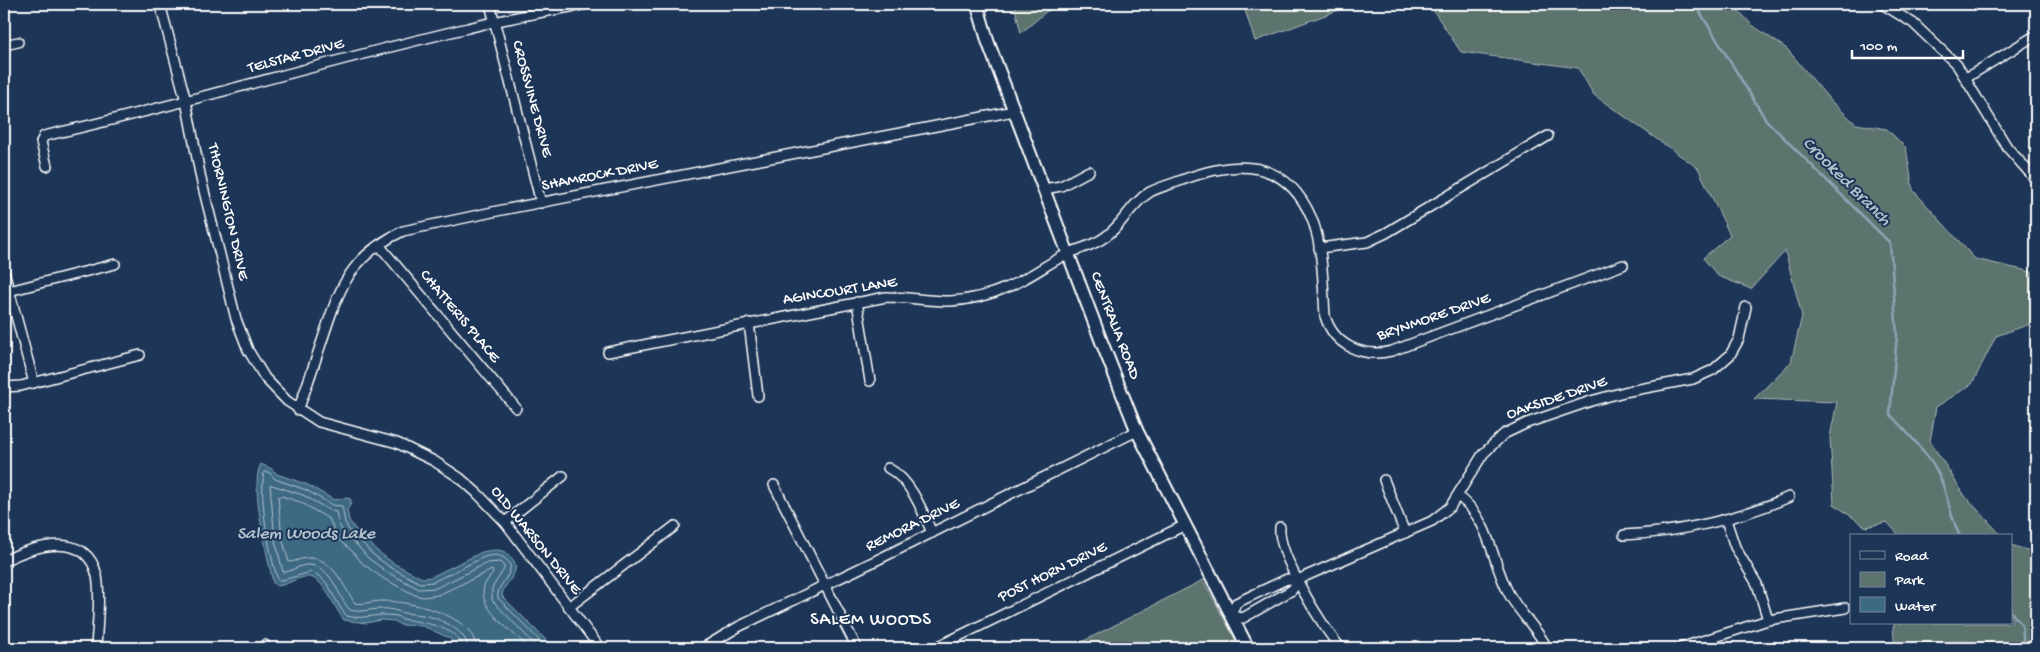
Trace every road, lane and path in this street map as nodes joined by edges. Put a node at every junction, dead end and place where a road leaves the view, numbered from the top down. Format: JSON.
{"nodes":[{"id":1,"x":160,"y":4,"type":"edge"},
{"id":2,"x":490,"y":4,"type":"edge"},
{"id":3,"x":587,"y":4,"type":"edge"},
{"id":4,"x":977,"y":4,"type":"edge"},
{"id":5,"x":1882,"y":4,"type":"edge"},
{"id":6,"x":495,"y":22,"type":"junction"},
{"id":7,"x":2036,"y":35,"type":"edge"},
{"id":8,"x":18,"y":42,"type":"dead end"},
{"id":9,"x":4,"y":45,"type":"edge"},
{"id":10,"x":1966,"y":78,"type":"junction"},
{"id":11,"x":186,"y":101,"type":"junction"},
{"id":12,"x":1014,"y":111,"type":"junction"},
{"id":13,"x":1548,"y":136,"type":"dead end"},
{"id":14,"x":47,"y":166,"type":"dead end"},
{"id":15,"x":1089,"y":170,"type":"dead end"},
{"id":16,"x":2036,"y":180,"type":"edge"},
{"id":17,"x":1044,"y":189,"type":"junction"},
{"id":18,"x":541,"y":203,"type":"junction"},
{"id":19,"x":379,"y":245,"type":"junction"},
{"id":20,"x":1319,"y":248,"type":"junction"},
{"id":21,"x":1069,"y":253,"type":"junction"},
{"id":22,"x":115,"y":264,"type":"dead end"},
{"id":23,"x":1623,"y":265,"type":"dead end"},
{"id":24,"x":4,"y":271,"type":"edge"},
{"id":25,"x":9,"y":291,"type":"junction"},
{"id":26,"x":858,"y":302,"type":"junction"},
{"id":27,"x":1746,"y":307,"type":"dead end"},
{"id":28,"x":748,"y":323,"type":"junction"},
{"id":29,"x":608,"y":352,"type":"dead end"},
{"id":30,"x":140,"y":355,"type":"dead end"},
{"id":31,"x":870,"y":382,"type":"dead end"},
{"id":32,"x":34,"y":383,"type":"junction"},
{"id":33,"x":4,"y":387,"type":"edge"},
{"id":34,"x":758,"y":396,"type":"dead end"},
{"id":35,"x":516,"y":408,"type":"dead end"},
{"id":36,"x":298,"y":410,"type":"junction"},
{"id":37,"x":1137,"y":430,"type":"junction"},
{"id":38,"x":888,"y":468,"type":"dead end"},
{"id":39,"x":563,"y":476,"type":"dead end"},
{"id":40,"x":1384,"y":480,"type":"dead end"},
{"id":41,"x":774,"y":485,"type":"dead end"},
{"id":42,"x":1458,"y":496,"type":"junction"},
{"id":43,"x":1789,"y":497,"type":"dead end"},
{"id":44,"x":1726,"y":520,"type":"junction"},
{"id":45,"x":505,"y":522,"type":"junction"},
{"id":46,"x":1185,"y":524,"type":"junction"},
{"id":47,"x":675,"y":526,"type":"dead end"},
{"id":48,"x":1280,"y":528,"type":"dead end"},
{"id":49,"x":1405,"y":532,"type":"junction"},
{"id":50,"x":932,"y":533,"type":"junction"},
{"id":51,"x":1624,"y":535,"type":"dead end"},
{"id":52,"x":4,"y":561,"type":"edge"},
{"id":53,"x":1298,"y":580,"type":"junction"},
{"id":54,"x":826,"y":585,"type":"junction"},
{"id":55,"x":569,"y":608,"type":"junction"},
{"id":56,"x":1844,"y":608,"type":"dead end"},
{"id":57,"x":1231,"y":616,"type":"junction"},
{"id":58,"x":1768,"y":620,"type":"junction"},
{"id":59,"x":96,"y":648,"type":"edge"},
{"id":60,"x":600,"y":648,"type":"edge"},
{"id":61,"x":703,"y":648,"type":"edge"},
{"id":62,"x":857,"y":648,"type":"edge"},
{"id":63,"x":934,"y":648,"type":"edge"},
{"id":64,"x":1248,"y":648,"type":"edge"},
{"id":65,"x":1341,"y":648,"type":"edge"},
{"id":66,"x":1547,"y":648,"type":"edge"},
{"id":67,"x":1680,"y":648,"type":"edge"}],
"edges":[{"from":1,"to":11,"type":"street","name":"THORNINGTON DRIVE"},
{"from":2,"to":6,"type":"street","name":"CROSSVINE DRIVE"},
{"from":3,"to":6,"type":"street","name":"TELSTAR DRIVE"},
{"from":4,"to":12,"type":"main road","name":"CENTRALIA ROAD"},
{"from":5,"to":10,"type":"street"},
{"from":6,"to":11,"type":"street","name":"TELSTAR DRIVE"},
{"from":6,"to":18,"type":"street","name":"CROSSVINE DRIVE"},
{"from":7,"to":10,"type":"street"},
{"from":8,"to":9,"type":"street"},
{"from":10,"to":16,"type":"street"},
{"from":11,"to":14,"type":"street","name":"TELSTAR DRIVE"},
{"from":11,"to":36,"type":"street","name":"THORNINGTON DRIVE"},
{"from":12,"to":17,"type":"main road","name":"CENTRALIA ROAD"},
{"from":12,"to":18,"type":"street","name":"SHAMROCK DRIVE"},
{"from":13,"to":20,"type":"street"},
{"from":15,"to":17,"type":"street"},
{"from":17,"to":21,"type":"main road","name":"CENTRALIA ROAD"},
{"from":18,"to":19,"type":"street","name":"SHAMROCK DRIVE"},
{"from":19,"to":35,"type":"street","name":"CHATTERIS PLACE"},
{"from":19,"to":36,"type":"street","name":"SHAMROCK DRIVE"},
{"from":20,"to":21,"type":"street","name":"BRYNMORE DRIVE"},
{"from":20,"to":23,"type":"street","name":"BRYNMORE DRIVE"},
{"from":21,"to":26,"type":"street","name":"AGINCOURT LANE"},
{"from":21,"to":37,"type":"main road","name":"CENTRALIA ROAD"},
{"from":22,"to":25,"type":"street"},
{"from":24,"to":25,"type":"street"},
{"from":25,"to":32,"type":"street"},
{"from":26,"to":28,"type":"street","name":"AGINCOURT LANE"},
{"from":26,"to":31,"type":"street"},
{"from":27,"to":42,"type":"street","name":"OAKSIDE DRIVE"},
{"from":28,"to":29,"type":"street","name":"AGINCOURT LANE"},
{"from":28,"to":34,"type":"street"},
{"from":30,"to":32,"type":"street"},
{"from":32,"to":33,"type":"street"},
{"from":36,"to":45,"type":"street","name":"OLD WARSON DRIVE"},
{"from":37,"to":46,"type":"main road","name":"CENTRALIA ROAD"},
{"from":37,"to":50,"type":"street","name":"REMORA DRIVE"},
{"from":38,"to":50,"type":"street"},
{"from":39,"to":45,"type":"street"},
{"from":40,"to":49,"type":"street"},
{"from":41,"to":54,"type":"street"},
{"from":42,"to":49,"type":"street","name":"OAKSIDE DRIVE"},
{"from":42,"to":66,"type":"street"},
{"from":43,"to":44,"type":"street"},
{"from":44,"to":51,"type":"street"},
{"from":44,"to":58,"type":"street"},
{"from":45,"to":55,"type":"street","name":"OLD WARSON DRIVE"},
{"from":46,"to":57,"type":"main road","name":"CENTRALIA ROAD"},
{"from":46,"to":63,"type":"street","name":"POST HORN DRIVE"},
{"from":47,"to":55,"type":"street"},
{"from":48,"to":53,"type":"street"},
{"from":49,"to":53,"type":"street","name":"OAKSIDE DRIVE"},
{"from":50,"to":54,"type":"street","name":"REMORA DRIVE"},
{"from":52,"to":59,"type":"street"},
{"from":53,"to":57,"type":"street","name":"OAKSIDE DRIVE"},
{"from":53,"to":57,"type":"street","name":"OAKSIDE DRIVE"},
{"from":53,"to":65,"type":"street"},
{"from":54,"to":61,"type":"street","name":"REMORA DRIVE"},
{"from":54,"to":62,"type":"street"},
{"from":55,"to":60,"type":"street","name":"OLD WARSON DRIVE"},
{"from":56,"to":58,"type":"street"},
{"from":57,"to":64,"type":"main road","name":"CENTRALIA ROAD"},
{"from":58,"to":67,"type":"street"}]}
